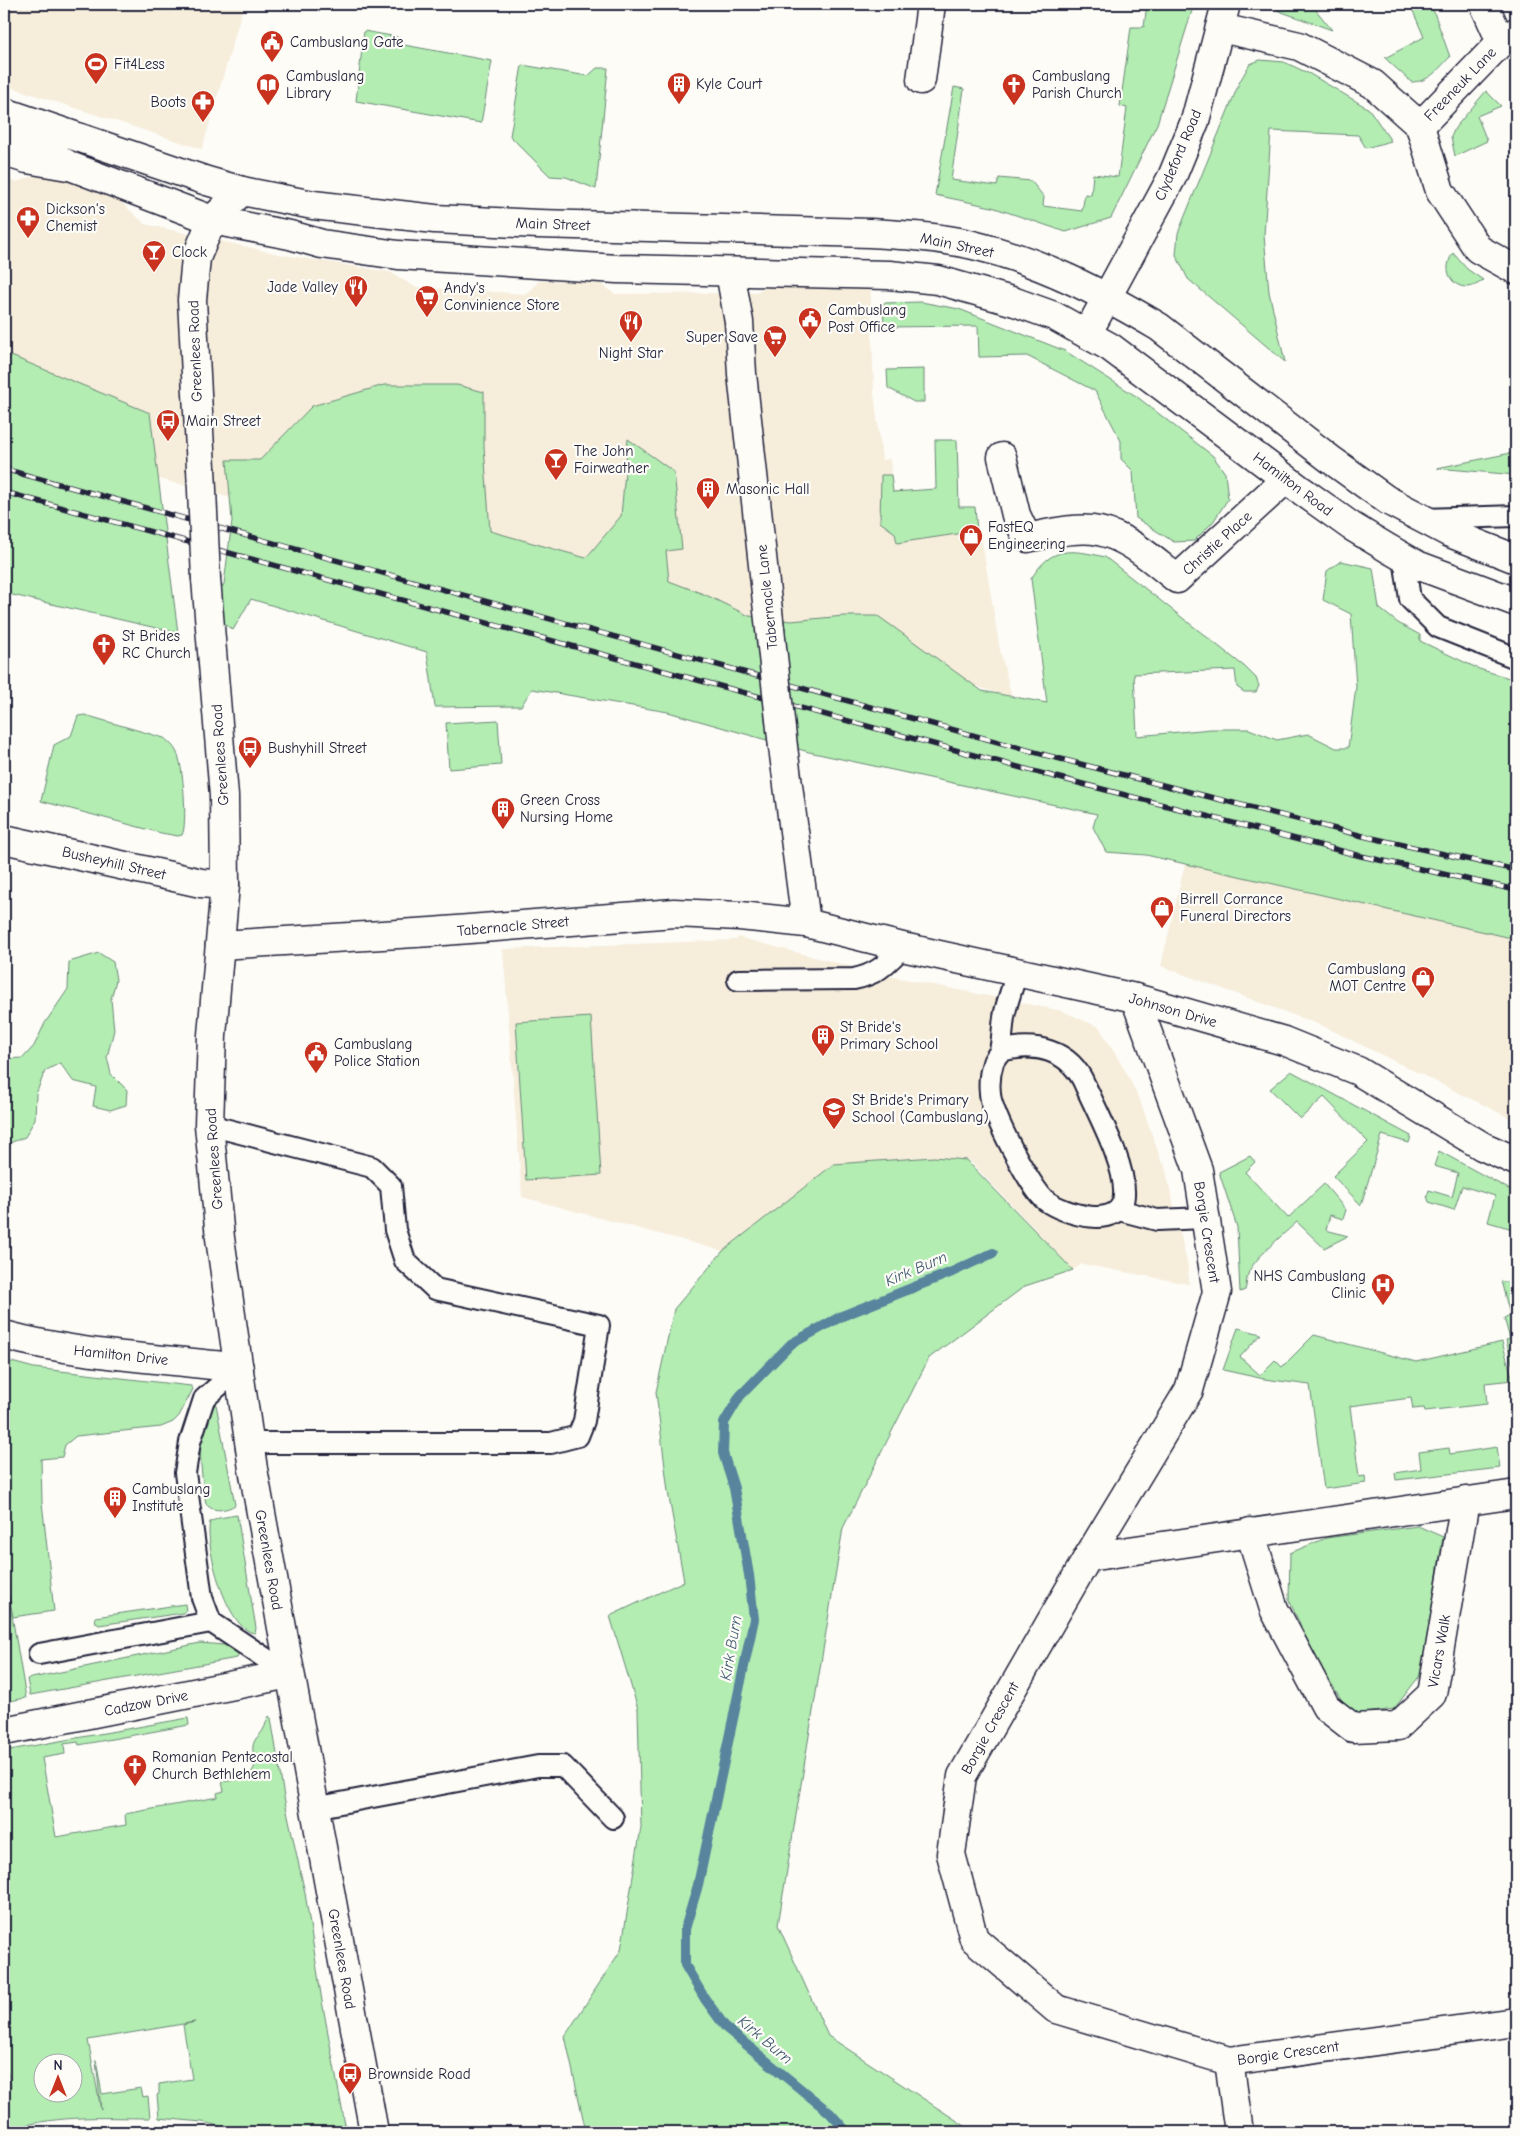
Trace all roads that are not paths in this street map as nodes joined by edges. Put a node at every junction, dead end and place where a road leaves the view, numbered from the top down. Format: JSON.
{"nodes":[{"id":1,"x":931,"y":4,"type":"edge"},
{"id":2,"x":1484,"y":4,"type":"edge"},
{"id":3,"x":1224,"y":16,"type":"edge"},
{"id":4,"x":1508,"y":37,"type":"edge"},
{"id":5,"x":921,"y":80,"type":"dead end"},
{"id":6,"x":4,"y":112,"type":"edge"},
{"id":7,"x":1420,"y":126,"type":"junction"},
{"id":8,"x":4,"y":128,"type":"edge"},
{"id":9,"x":4,"y":152,"type":"edge"},
{"id":10,"x":70,"y":166,"type":"junction"},
{"id":11,"x":242,"y":191,"type":"junction"},
{"id":12,"x":212,"y":220,"type":"junction"},
{"id":13,"x":1516,"y":270,"type":"edge"},
{"id":14,"x":730,"y":272,"type":"junction"},
{"id":15,"x":1107,"y":296,"type":"junction"},
{"id":16,"x":1087,"y":334,"type":"junction"},
{"id":17,"x":1002,"y":457,"type":"dead end"},
{"id":18,"x":1286,"y":479,"type":"junction"},
{"id":19,"x":1516,"y":516,"type":"edge"},
{"id":20,"x":1424,"y":519,"type":"junction"},
{"id":21,"x":1404,"y":558,"type":"junction"},
{"id":22,"x":1516,"y":559,"type":"edge"},
{"id":23,"x":1516,"y":602,"type":"edge"},
{"id":24,"x":1516,"y":658,"type":"edge"},
{"id":25,"x":4,"y":839,"type":"edge"},
{"id":26,"x":225,"y":885,"type":"junction"},
{"id":27,"x":806,"y":923,"type":"junction"},
{"id":28,"x":220,"y":946,"type":"junction"},
{"id":29,"x":903,"y":947,"type":"junction"},
{"id":30,"x":1018,"y":972,"type":"junction"},
{"id":31,"x":738,"y":980,"type":"dead end"},
{"id":32,"x":1135,"y":998,"type":"junction"},
{"id":33,"x":1000,"y":1051,"type":"junction"},
{"id":34,"x":209,"y":1125,"type":"junction"},
{"id":35,"x":1516,"y":1161,"type":"edge"},
{"id":36,"x":1119,"y":1210,"type":"junction"},
{"id":37,"x":1205,"y":1218,"type":"junction"},
{"id":38,"x":4,"y":1334,"type":"edge"},
{"id":39,"x":240,"y":1368,"type":"junction"},
{"id":40,"x":250,"y":1444,"type":"junction"},
{"id":41,"x":1516,"y":1494,"type":"edge"},
{"id":42,"x":1465,"y":1501,"type":"junction"},
{"id":43,"x":1250,"y":1532,"type":"junction"},
{"id":44,"x":1088,"y":1557,"type":"junction"},
{"id":45,"x":211,"y":1622,"type":"junction"},
{"id":46,"x":39,"y":1654,"type":"dead end"},
{"id":47,"x":289,"y":1674,"type":"junction"},
{"id":48,"x":4,"y":1731,"type":"edge"},
{"id":49,"x":314,"y":1808,"type":"junction"},
{"id":50,"x":614,"y":1818,"type":"dead end"},
{"id":51,"x":1516,"y":2022,"type":"edge"},
{"id":52,"x":1229,"y":2061,"type":"junction"},
{"id":53,"x":374,"y":2132,"type":"edge"},
{"id":54,"x":1239,"y":2132,"type":"edge"}],
"edges":[{"from":1,"to":5,"type":"street"},
{"from":2,"to":4,"type":"street","name":"Freeneuk Lane"},
{"from":3,"to":7,"type":"street"},
{"from":3,"to":15,"type":"street","name":"Clydeford Road"},
{"from":4,"to":7,"type":"street","name":"Freeneuk Lane"},
{"from":6,"to":11,"type":"street","name":"Main Street"},
{"from":7,"to":13,"type":"street"},
{"from":8,"to":10,"type":"street"},
{"from":9,"to":10,"type":"street"},
{"from":10,"to":12,"type":"street"},
{"from":11,"to":12,"type":"street","name":"Greenlees Road"},
{"from":11,"to":15,"type":"street","name":"Main Street"},
{"from":12,"to":14,"type":"street"},
{"from":12,"to":26,"type":"street","name":"Greenlees Road","bridge":true},
{"from":14,"to":16,"type":"street"},
{"from":14,"to":27,"type":"street","name":"Tabernacle Lane","bridge":true},
{"from":15,"to":16,"type":"street","name":"Clydeford Road"},
{"from":15,"to":20,"type":"street"},
{"from":16,"to":18,"type":"street","name":"Hamilton Road"},
{"from":17,"to":18,"type":"street","name":"Christie Place"},
{"from":18,"to":21,"type":"street","name":"Hamilton Road"},
{"from":19,"to":20,"type":"lane"},
{"from":20,"to":22,"type":"street"},
{"from":21,"to":23,"type":"street","name":"Hamilton Road"},
{"from":21,"to":24,"type":"lane"},
{"from":25,"to":26,"type":"street","name":"Busheyhill Street"},
{"from":26,"to":28,"type":"street","name":"Greenlees Road"},
{"from":27,"to":28,"type":"street","name":"Tabernacle Street"},
{"from":27,"to":29,"type":"street","name":"Johnson Drive"},
{"from":28,"to":34,"type":"street","name":"Greenlees Road"},
{"from":29,"to":30,"type":"street","name":"Johnson Drive"},
{"from":29,"to":31,"type":"lane"},
{"from":30,"to":32,"type":"street","name":"Johnson Drive"},
{"from":30,"to":33,"type":"lane"},
{"from":32,"to":35,"type":"street","name":"Johnson Drive"},
{"from":32,"to":37,"type":"street","name":"Borgie Crescent"},
{"from":33,"to":36,"type":"lane"},
{"from":33,"to":36,"type":"lane"},
{"from":34,"to":39,"type":"street","name":"Greenlees Road"},
{"from":34,"to":40,"type":"lane"},
{"from":36,"to":37,"type":"lane"},
{"from":37,"to":44,"type":"street","name":"Borgie Crescent"},
{"from":38,"to":39,"type":"street","name":"Hamilton Drive"},
{"from":39,"to":40,"type":"street","name":"Greenlees Road"},
{"from":39,"to":45,"type":"lane"},
{"from":40,"to":47,"type":"street","name":"Greenlees Road"},
{"from":41,"to":42,"type":"street"},
{"from":42,"to":43,"type":"street"},
{"from":42,"to":43,"type":"street","name":"Vicars Walk"},
{"from":43,"to":44,"type":"street"},
{"from":44,"to":52,"type":"street","name":"Borgie Crescent"},
{"from":45,"to":46,"type":"lane"},
{"from":45,"to":47,"type":"lane"},
{"from":47,"to":48,"type":"street","name":"Cadzow Drive"},
{"from":47,"to":49,"type":"street","name":"Greenlees Road"},
{"from":49,"to":50,"type":"lane"},
{"from":49,"to":53,"type":"street","name":"Greenlees Road"},
{"from":51,"to":52,"type":"street","name":"Borgie Crescent"},
{"from":52,"to":54,"type":"street"}]}
